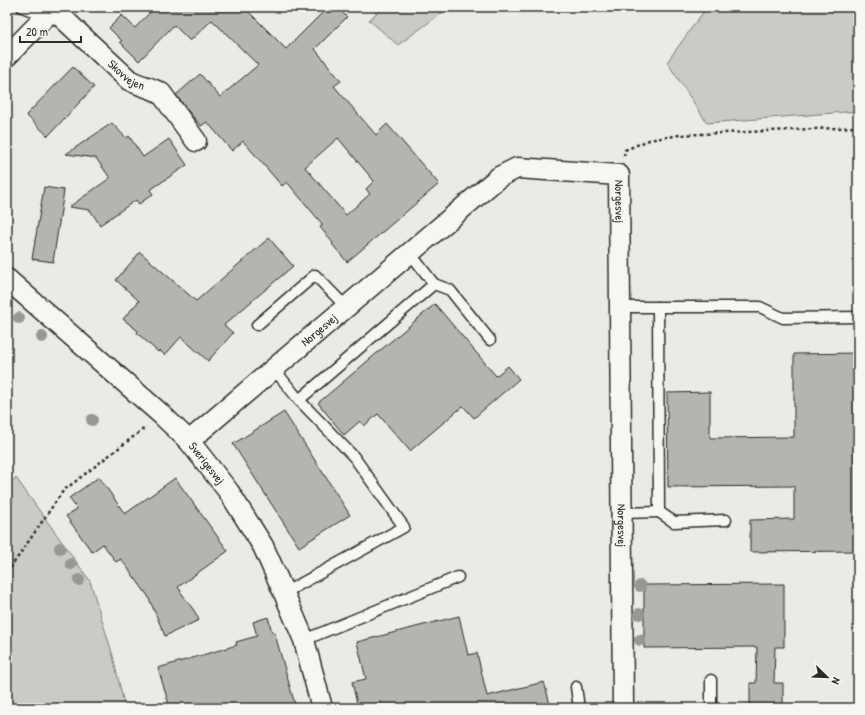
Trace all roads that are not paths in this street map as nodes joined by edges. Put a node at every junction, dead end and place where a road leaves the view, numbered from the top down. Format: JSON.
{"nodes":[{"id":1,"x":22,"y":7,"type":"edge"},
{"id":2,"x":51,"y":11,"type":"edge"},
{"id":3,"x":7,"y":56,"type":"edge"},
{"id":4,"x":196,"y":141,"type":"dead end"},
{"id":5,"x":410,"y":253,"type":"junction"},
{"id":6,"x":7,"y":279,"type":"edge"},
{"id":7,"x":434,"y":284,"type":"junction"},
{"id":8,"x":620,"y":307,"type":"junction"},
{"id":9,"x":658,"y":307,"type":"junction"},
{"id":10,"x":346,"y":308,"type":"junction"},
{"id":11,"x":858,"y":317,"type":"edge"},
{"id":12,"x":258,"y":325,"type":"dead end"},
{"id":13,"x":490,"y":340,"type":"dead end"},
{"id":14,"x":274,"y":369,"type":"junction"},
{"id":15,"x":299,"y":400,"type":"junction"},
{"id":16,"x":189,"y":441,"type":"junction"},
{"id":17,"x":659,"y":512,"type":"junction"},
{"id":18,"x":622,"y":513,"type":"junction"},
{"id":19,"x":726,"y":520,"type":"dead end"},
{"id":20,"x":458,"y":578,"type":"dead end"},
{"id":21,"x":284,"y":592,"type":"junction"},
{"id":22,"x":304,"y":640,"type":"junction"},
{"id":23,"x":711,"y":680,"type":"dead end"},
{"id":24,"x":576,"y":687,"type":"dead end"},
{"id":25,"x":322,"y":708,"type":"edge"},
{"id":26,"x":579,"y":708,"type":"edge"},
{"id":27,"x":623,"y":708,"type":"edge"},
{"id":28,"x":711,"y":708,"type":"edge"}],
"edges":[{"from":1,"to":2,"type":"lane"},
{"from":2,"to":3,"type":"street"},
{"from":2,"to":4,"type":"street","name":"Skovvejen"},
{"from":5,"to":7,"type":"lane"},
{"from":5,"to":8,"type":"street","name":"Norgesvej"},
{"from":5,"to":10,"type":"street","name":"Norgesvej"},
{"from":6,"to":16,"type":"street","name":"Sverigesvej"},
{"from":7,"to":13,"type":"lane"},
{"from":7,"to":15,"type":"lane"},
{"from":8,"to":9,"type":"lane"},
{"from":8,"to":18,"type":"street","name":"Norgesvej"},
{"from":9,"to":11,"type":"lane"},
{"from":9,"to":17,"type":"lane"},
{"from":10,"to":12,"type":"lane"},
{"from":10,"to":14,"type":"street","name":"Norgesvej"},
{"from":14,"to":15,"type":"lane"},
{"from":14,"to":16,"type":"street","name":"Norgesvej"},
{"from":15,"to":21,"type":"lane"},
{"from":16,"to":21,"type":"street","name":"Sverigesvej"},
{"from":17,"to":18,"type":"lane"},
{"from":17,"to":19,"type":"lane"},
{"from":18,"to":27,"type":"street","name":"Norgesvej"},
{"from":20,"to":22,"type":"lane"},
{"from":21,"to":22,"type":"street","name":"Sverigesvej"},
{"from":22,"to":25,"type":"street","name":"Sverigesvej"},
{"from":23,"to":28,"type":"lane"},
{"from":24,"to":26,"type":"lane"}]}
